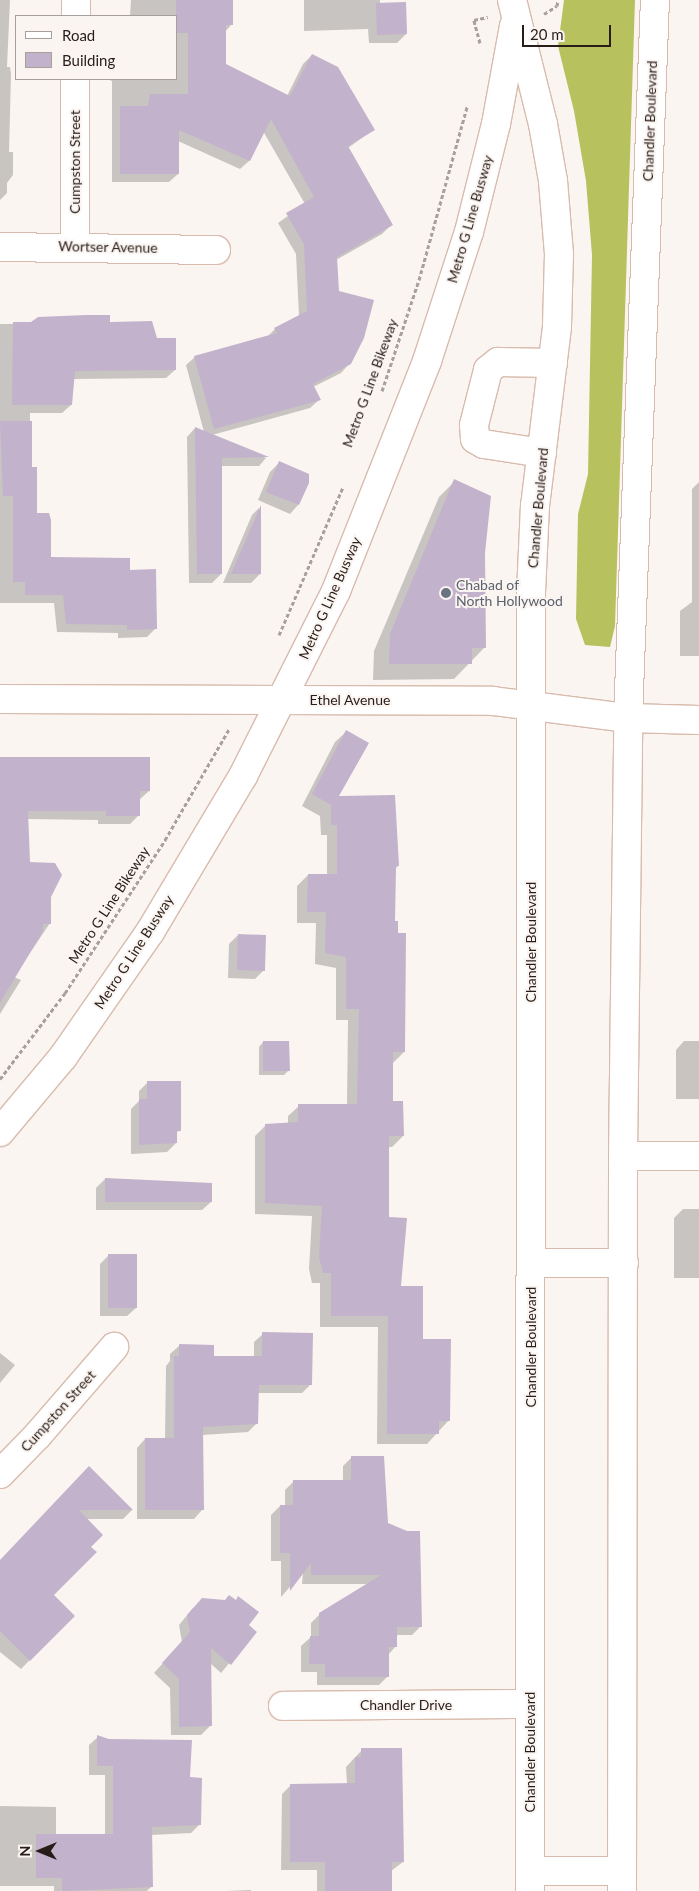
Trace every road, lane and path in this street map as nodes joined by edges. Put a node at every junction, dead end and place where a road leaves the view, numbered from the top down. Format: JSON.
{"nodes":[{"id":1,"x":76,"y":0,"type":"edge"},
{"id":2,"x":558,"y":0,"type":"edge"},
{"id":3,"x":655,"y":0,"type":"edge"},
{"id":4,"x":516,"y":5,"type":"edge"},
{"id":5,"x":544,"y":14,"type":"dead end"},
{"id":6,"x":76,"y":15,"type":"edge"},
{"id":7,"x":76,"y":80,"type":"edge"},
{"id":8,"x":468,"y":104,"type":"dead end"},
{"id":9,"x":0,"y":246,"type":"edge"},
{"id":10,"x":75,"y":246,"type":"junction"},
{"id":11,"x":216,"y":250,"type":"dead end"},
{"id":12,"x":553,"y":363,"type":"junction"},
{"id":13,"x":378,"y":401,"type":"dead end"},
{"id":14,"x":542,"y":453,"type":"junction"},
{"id":15,"x":345,"y":483,"type":"dead end"},
{"id":16,"x":276,"y":642,"type":"dead end"},
{"id":17,"x":0,"y":699,"type":"edge"},
{"id":18,"x":283,"y":700,"type":"junction"},
{"id":19,"x":531,"y":706,"type":"junction"},
{"id":20,"x":628,"y":718,"type":"junction"},
{"id":21,"x":699,"y":720,"type":"edge"},
{"id":22,"x":226,"y":734,"type":"dead end"},
{"id":23,"x":0,"y":1079,"type":"edge"},
{"id":24,"x":0,"y":1132,"type":"edge"},
{"id":25,"x":623,"y":1156,"type":"junction"},
{"id":26,"x":699,"y":1156,"type":"edge"},
{"id":27,"x":531,"y":1263,"type":"junction"},
{"id":28,"x":624,"y":1263,"type":"junction"},
{"id":29,"x":114,"y":1347,"type":"dead end"},
{"id":30,"x":0,"y":1474,"type":"edge"},
{"id":31,"x":530,"y":1704,"type":"junction"},
{"id":32,"x":283,"y":1706,"type":"dead end"},
{"id":33,"x":530,"y":1881,"type":"edge"},
{"id":34,"x":622,"y":1881,"type":"edge"}],
"edges":[{"from":1,"to":6,"type":"street"},
{"from":2,"to":5,"type":"path"},
{"from":3,"to":20,"type":"street","name":"Chandler Boulevard"},
{"from":4,"to":12,"type":"street","name":"Chandler Boulevard"},
{"from":4,"to":18,"type":"street","name":"Metro G Line Busway"},
{"from":7,"to":10,"type":"street","name":"Cumpston Street"},
{"from":8,"to":13,"type":"path","name":"Metro G Line Bikeway"},
{"from":9,"to":10,"type":"street","name":"Wortser Avenue"},
{"from":10,"to":11,"type":"street","name":"Wortser Avenue"},
{"from":12,"to":14,"type":"street","name":"Chandler Boulevard"},
{"from":12,"to":14,"type":"street"},
{"from":14,"to":19,"type":"street","name":"Chandler Boulevard"},
{"from":15,"to":16,"type":"path"},
{"from":17,"to":18,"type":"street","name":"Ethel Avenue"},
{"from":18,"to":19,"type":"street","name":"Ethel Avenue"},
{"from":18,"to":24,"type":"street","name":"Metro G Line Busway"},
{"from":19,"to":20,"type":"street","name":"Ethel Avenue"},
{"from":19,"to":27,"type":"street","name":"Chandler Boulevard"},
{"from":20,"to":21,"type":"street","name":"Ethel Avenue"},
{"from":20,"to":25,"type":"street","name":"Chandler Boulevard"},
{"from":22,"to":23,"type":"path","name":"Metro G Line Bikeway"},
{"from":25,"to":26,"type":"street"},
{"from":25,"to":28,"type":"street","name":"Chandler Boulevard"},
{"from":27,"to":28,"type":"street"},
{"from":27,"to":31,"type":"street","name":"Chandler Boulevard"},
{"from":28,"to":34,"type":"street","name":"Chandler Boulevard"},
{"from":29,"to":30,"type":"street","name":"Cumpston Street"},
{"from":31,"to":32,"type":"street","name":"Chandler Drive"},
{"from":31,"to":33,"type":"street","name":"Chandler Boulevard"},
{"from":33,"to":34,"type":"street"}]}
